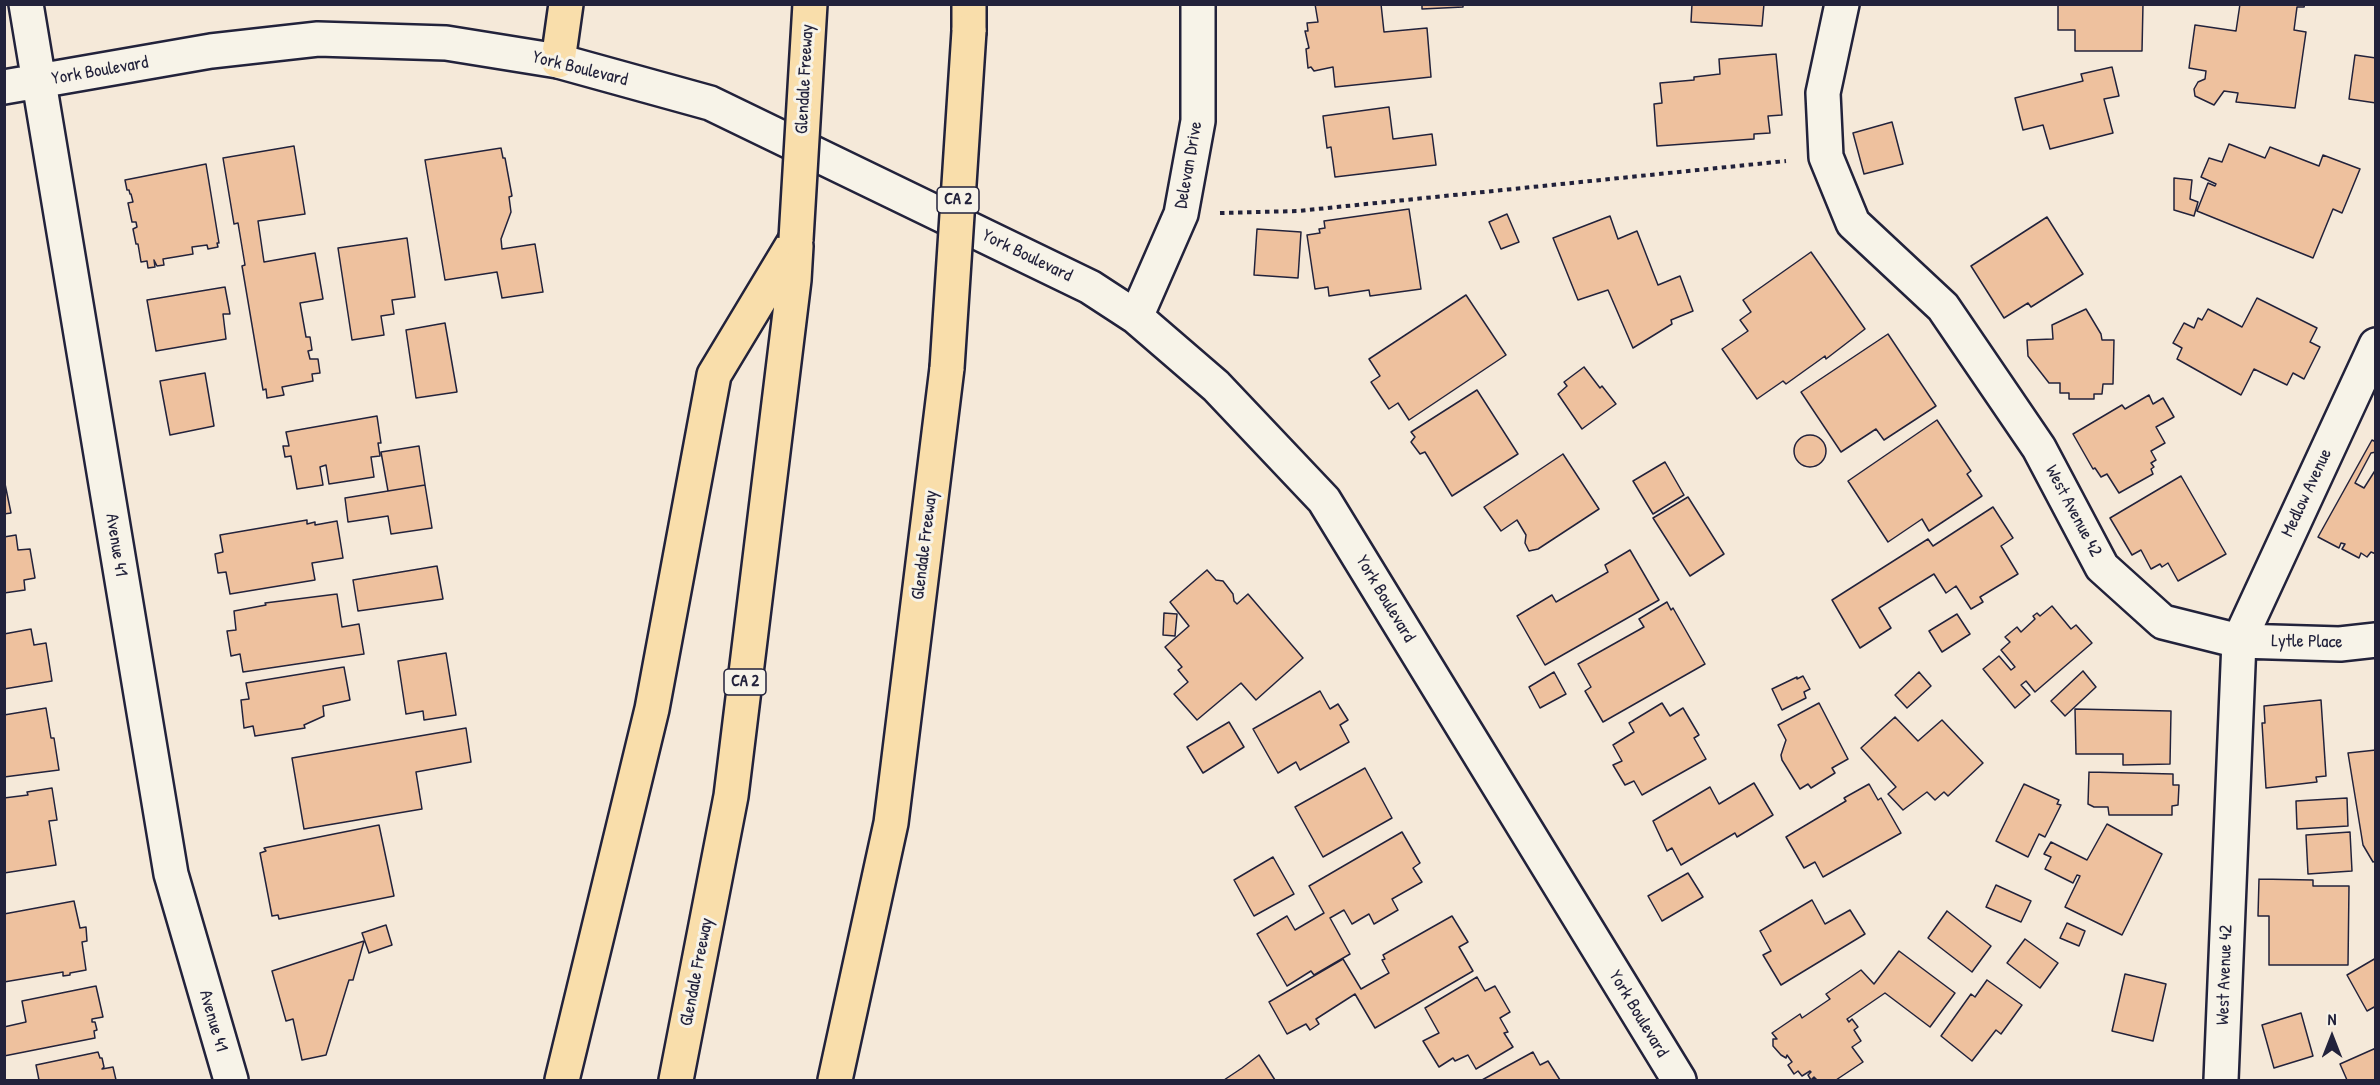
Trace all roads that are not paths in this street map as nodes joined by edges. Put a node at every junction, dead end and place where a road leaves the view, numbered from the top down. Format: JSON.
{"nodes":[{"id":1,"x":26,"y":4,"type":"edge"},
{"id":2,"x":566,"y":4,"type":"edge"},
{"id":3,"x":810,"y":4,"type":"edge"},
{"id":4,"x":1198,"y":4,"type":"edge"},
{"id":5,"x":1842,"y":4,"type":"edge"},
{"id":6,"x":969,"y":18,"type":"edge"},
{"id":7,"x":558,"y":61,"type":"junction"},
{"id":8,"x":38,"y":82,"type":"junction"},
{"id":9,"x":4,"y":87,"type":"edge"},
{"id":10,"x":784,"y":277,"type":"junction"},
{"id":11,"x":1136,"y":317,"type":"junction"},
{"id":12,"x":2376,"y":345,"type":"edge"},
{"id":13,"x":2376,"y":640,"type":"edge"},
{"id":14,"x":2239,"y":641,"type":"junction"},
{"id":15,"x":231,"y":1080,"type":"edge"},
{"id":16,"x":562,"y":1080,"type":"edge"},
{"id":17,"x":676,"y":1080,"type":"edge"},
{"id":18,"x":835,"y":1080,"type":"edge"},
{"id":19,"x":1679,"y":1080,"type":"edge"},
{"id":20,"x":2221,"y":1080,"type":"edge"}],
"edges":[{"from":1,"to":8,"type":"street","name":"Avenue 41"},
{"from":2,"to":7,"type":"highway"},
{"from":3,"to":10,"type":"highway","name":"Glendale Freeway","bridge":true},
{"from":4,"to":11,"type":"street","name":"Delevan Drive"},
{"from":5,"to":14,"type":"street","name":"West Avenue 42"},
{"from":6,"to":18,"type":"highway","name":"Glendale Freeway","number":"CA 2","bridge":true},
{"from":7,"to":8,"type":"street","name":"York Boulevard"},
{"from":7,"to":11,"type":"street","name":"York Boulevard"},
{"from":8,"to":9,"type":"street","name":"York Boulevard"},
{"from":8,"to":15,"type":"street","name":"Avenue 41"},
{"from":10,"to":16,"type":"highway"},
{"from":10,"to":17,"type":"highway","name":"Glendale Freeway","number":"CA 2"},
{"from":11,"to":19,"type":"street","name":"York Boulevard"},
{"from":12,"to":14,"type":"street","name":"Medlow Avenue"},
{"from":13,"to":14,"type":"street","name":"Lytle Place"},
{"from":14,"to":20,"type":"street","name":"West Avenue 42"}]}
